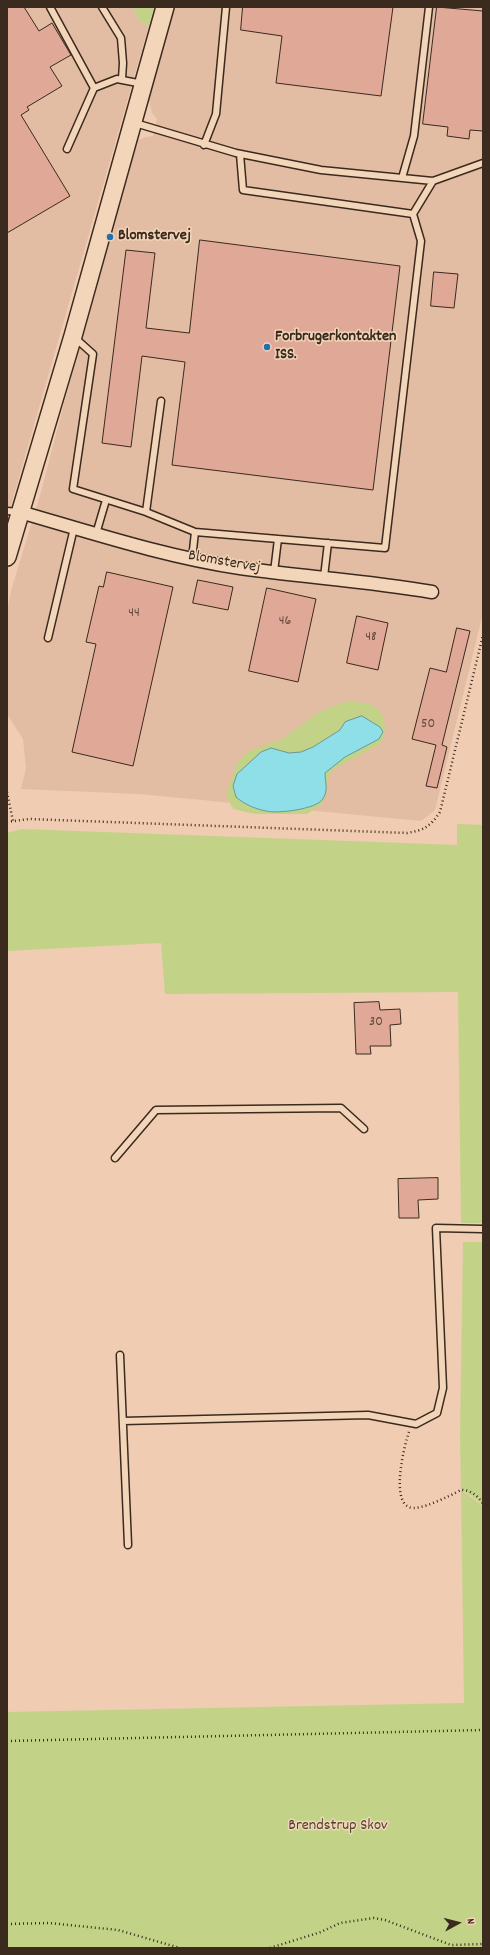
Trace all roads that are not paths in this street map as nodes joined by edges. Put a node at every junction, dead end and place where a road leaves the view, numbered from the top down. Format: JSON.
{"nodes":[{"id":1,"x":50,"y":7,"type":"edge"},
{"id":2,"x":102,"y":7,"type":"edge"},
{"id":3,"x":165,"y":7,"type":"edge"},
{"id":4,"x":226,"y":7,"type":"edge"},
{"id":5,"x":429,"y":7,"type":"edge"},
{"id":6,"x":122,"y":79,"type":"junction"},
{"id":7,"x":144,"y":84,"type":"junction"},
{"id":8,"x":94,"y":88,"type":"junction"},
{"id":9,"x":133,"y":122,"type":"junction"},
{"id":10,"x":204,"y":144,"type":"junction"},
{"id":11,"x":67,"y":149,"type":"dead end"},
{"id":12,"x":240,"y":154,"type":"junction"},
{"id":13,"x":483,"y":163,"type":"edge"},
{"id":14,"x":402,"y":178,"type":"junction"},
{"id":15,"x":433,"y":180,"type":"junction"},
{"id":16,"x":413,"y":214,"type":"junction"},
{"id":17,"x":73,"y":336,"type":"junction"},
{"id":18,"x":161,"y":401,"type":"dead end"},
{"id":19,"x":106,"y":500,"type":"junction"},
{"id":20,"x":14,"y":512,"type":"edge"},
{"id":21,"x":146,"y":512,"type":"junction"},
{"id":22,"x":74,"y":528,"type":"junction"},
{"id":23,"x":195,"y":532,"type":"junction"},
{"id":24,"x":96,"y":534,"type":"junction"},
{"id":25,"x":278,"y":539,"type":"junction"},
{"id":26,"x":328,"y":543,"type":"junction"},
{"id":27,"x":7,"y":556,"type":"edge"},
{"id":28,"x":192,"y":559,"type":"junction"},
{"id":29,"x":274,"y":572,"type":"junction"},
{"id":30,"x":324,"y":577,"type":"junction"},
{"id":31,"x":432,"y":592,"type":"dead end"},
{"id":32,"x":48,"y":638,"type":"dead end"},
{"id":33,"x":364,"y":1129,"type":"dead end"},
{"id":34,"x":115,"y":1158,"type":"dead end"},
{"id":35,"x":483,"y":1229,"type":"edge"},
{"id":36,"x":120,"y":1355,"type":"dead end"},
{"id":37,"x":123,"y":1421,"type":"junction"},
{"id":38,"x":128,"y":1544,"type":"dead end"}],
"edges":[{"from":1,"to":8,"type":"lane"},
{"from":2,"to":6,"type":"lane"},
{"from":3,"to":7,"type":"street"},
{"from":4,"to":10,"type":"lane"},
{"from":5,"to":14,"type":"lane"},
{"from":6,"to":7,"type":"lane"},
{"from":6,"to":8,"type":"lane"},
{"from":7,"to":9,"type":"street"},
{"from":8,"to":11,"type":"lane"},
{"from":9,"to":10,"type":"lane"},
{"from":9,"to":17,"type":"street"},
{"from":10,"to":12,"type":"lane"},
{"from":12,"to":14,"type":"lane"},
{"from":12,"to":16,"type":"lane"},
{"from":13,"to":15,"type":"lane"},
{"from":14,"to":15,"type":"lane"},
{"from":15,"to":16,"type":"lane"},
{"from":16,"to":26,"type":"lane"},
{"from":17,"to":19,"type":"lane"},
{"from":17,"to":20,"type":"street"},
{"from":18,"to":21,"type":"lane"},
{"from":19,"to":21,"type":"lane"},
{"from":19,"to":24,"type":"lane"},
{"from":20,"to":22,"type":"street","name":"Blomstervej"},
{"from":20,"to":27,"type":"street"},
{"from":21,"to":23,"type":"lane"},
{"from":22,"to":24,"type":"street","name":"Blomstervej"},
{"from":22,"to":32,"type":"lane"},
{"from":23,"to":25,"type":"lane"},
{"from":23,"to":28,"type":"lane"},
{"from":24,"to":28,"type":"street","name":"Blomstervej"},
{"from":25,"to":26,"type":"lane"},
{"from":25,"to":29,"type":"lane"},
{"from":26,"to":30,"type":"lane"},
{"from":28,"to":29,"type":"street","name":"Blomstervej"},
{"from":29,"to":30,"type":"street","name":"Blomstervej"},
{"from":30,"to":31,"type":"street","name":"Blomstervej"},
{"from":33,"to":34,"type":"lane"},
{"from":35,"to":37,"type":"lane"},
{"from":36,"to":37,"type":"lane"},
{"from":37,"to":38,"type":"lane"}]}
